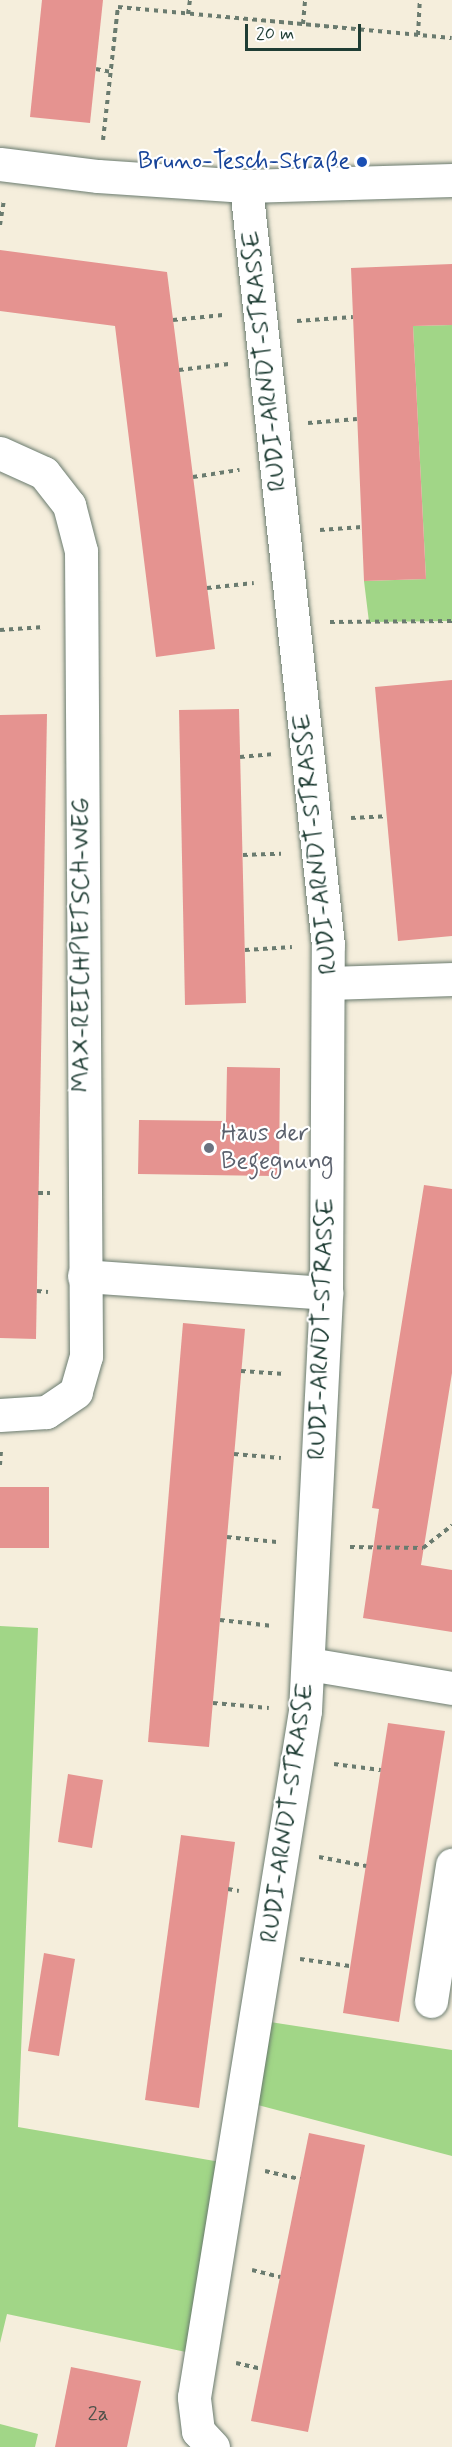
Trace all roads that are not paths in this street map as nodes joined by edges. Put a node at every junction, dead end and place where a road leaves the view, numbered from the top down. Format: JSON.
{"nodes":[{"id":1,"x":0,"y":164,"type":"edge"},
{"id":2,"x":452,"y":180,"type":"edge"},
{"id":3,"x":246,"y":186,"type":"junction"},
{"id":4,"x":0,"y":453,"type":"edge"},
{"id":5,"x":452,"y":979,"type":"edge"},
{"id":6,"x":330,"y":983,"type":"junction"},
{"id":7,"x":84,"y":1276,"type":"junction"},
{"id":8,"x":326,"y":1293,"type":"junction"},
{"id":9,"x":0,"y":1415,"type":"edge"},
{"id":10,"x":309,"y":1664,"type":"junction"},
{"id":11,"x":452,"y":1688,"type":"edge"},
{"id":12,"x":452,"y":1865,"type":"edge"},
{"id":13,"x":431,"y":2001,"type":"dead end"},
{"id":14,"x":205,"y":2439,"type":"edge"}],
"edges":[{"from":1,"to":3,"type":"street"},
{"from":2,"to":3,"type":"street"},
{"from":3,"to":6,"type":"street","name":"RUDI-ARNDT-STRASSE"},
{"from":4,"to":7,"type":"street","name":"MAX-REICHPIETSCH-WEG"},
{"from":5,"to":6,"type":"street"},
{"from":6,"to":8,"type":"street","name":"RUDI-ARNDT-STRASSE"},
{"from":7,"to":8,"type":"street"},
{"from":7,"to":9,"type":"street","name":"MAX-REICHPIETSCH-WEG"},
{"from":8,"to":10,"type":"street","name":"RUDI-ARNDT-STRASSE"},
{"from":10,"to":11,"type":"street"},
{"from":10,"to":14,"type":"street","name":"RUDI-ARNDT-STRASSE"},
{"from":12,"to":13,"type":"street"}]}
